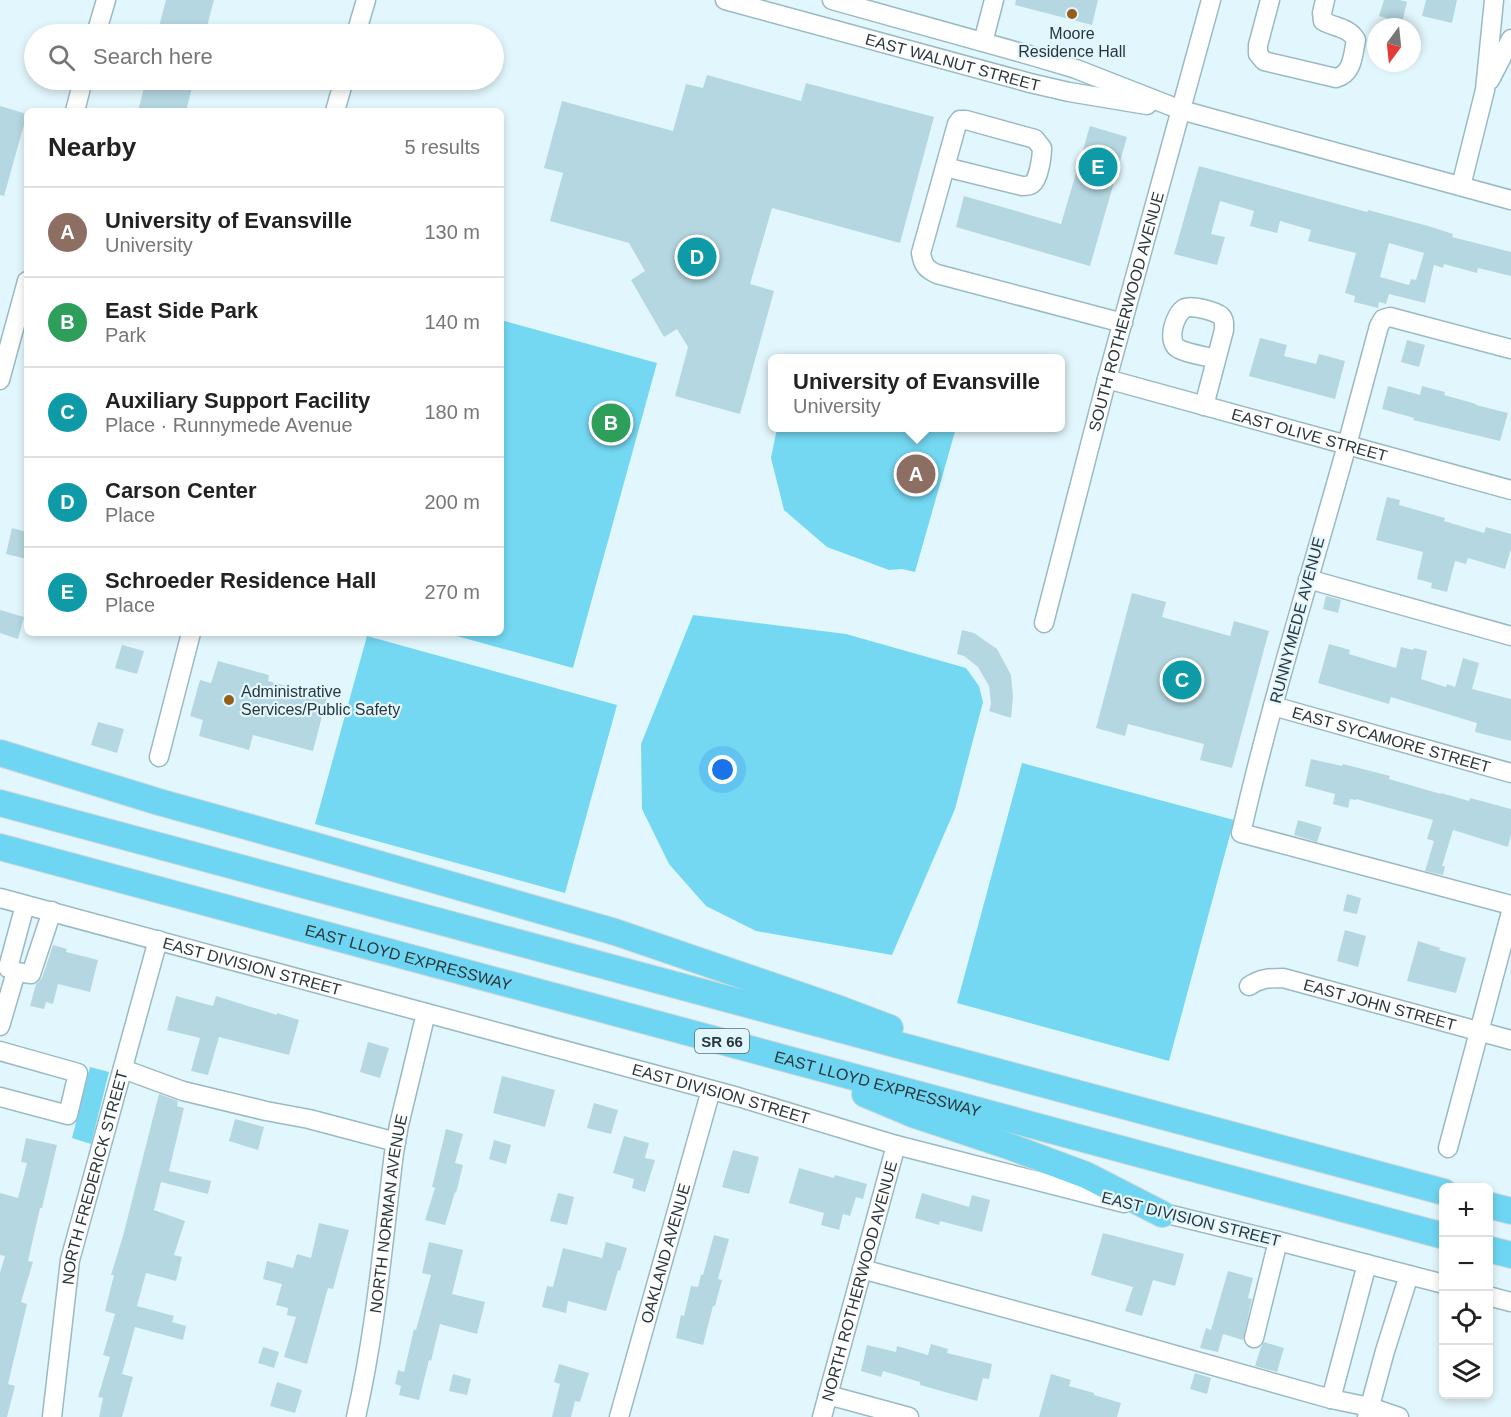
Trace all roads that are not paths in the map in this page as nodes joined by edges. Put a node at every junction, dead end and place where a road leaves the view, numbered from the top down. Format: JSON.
{"nodes":[{"id":1,"x":106,"y":0,"type":"edge"},
{"id":2,"x":366,"y":0,"type":"edge"},
{"id":3,"x":725,"y":0,"type":"edge"},
{"id":4,"x":832,"y":0,"type":"edge"},
{"id":5,"x":994,"y":0,"type":"edge"},
{"id":6,"x":1211,"y":0,"type":"edge"},
{"id":7,"x":1270,"y":0,"type":"edge"},
{"id":8,"x":1325,"y":0,"type":"edge"},
{"id":9,"x":1494,"y":0,"type":"edge"},
{"id":10,"x":99,"y":24,"type":"edge"},
{"id":11,"x":359,"y":24,"type":"edge"},
{"id":12,"x":1511,"y":39,"type":"edge"},
{"id":13,"x":982,"y":42,"type":"junction"},
{"id":14,"x":81,"y":90,"type":"edge"},
{"id":15,"x":341,"y":90,"type":"edge"},
{"id":16,"x":1485,"y":90,"type":"junction"},
{"id":17,"x":76,"y":108,"type":"edge"},
{"id":18,"x":336,"y":108,"type":"edge"},
{"id":19,"x":1182,"y":110,"type":"junction"},
{"id":20,"x":945,"y":166,"type":"junction"},
{"id":21,"x":1461,"y":186,"type":"junction"},
{"id":22,"x":1511,"y":200,"type":"edge"},
{"id":23,"x":24,"y":292,"type":"edge"},
{"id":24,"x":1123,"y":323,"type":"junction"},
{"id":25,"x":1511,"y":349,"type":"edge"},
{"id":26,"x":1216,"y":359,"type":"dead end"},
{"id":27,"x":1107,"y":379,"type":"junction"},
{"id":28,"x":0,"y":380,"type":"edge"},
{"id":29,"x":1204,"y":406,"type":"junction"},
{"id":30,"x":1347,"y":446,"type":"junction"},
{"id":31,"x":1511,"y":490,"type":"edge"},
{"id":32,"x":1308,"y":579,"type":"junction"},
{"id":33,"x":1044,"y":623,"type":"dead end"},
{"id":34,"x":190,"y":636,"type":"edge"},
{"id":35,"x":1511,"y":636,"type":"edge"},
{"id":36,"x":1273,"y":706,"type":"junction"},
{"id":37,"x":0,"y":753,"type":"edge"},
{"id":38,"x":159,"y":757,"type":"dead end"},
{"id":39,"x":1511,"y":773,"type":"edge"},
{"id":40,"x":0,"y":803,"type":"edge"},
{"id":41,"x":0,"y":847,"type":"edge"},
{"id":42,"x":0,"y":898,"type":"edge"},
{"id":43,"x":25,"y":905,"type":"junction"},
{"id":44,"x":1511,"y":905,"type":"edge"},
{"id":45,"x":52,"y":911,"type":"junction"},
{"id":46,"x":1511,"y":912,"type":"edge"},
{"id":47,"x":158,"y":940,"type":"junction"},
{"id":48,"x":16,"y":972,"type":"junction"},
{"id":49,"x":1249,"y":986,"type":"dead end"},
{"id":50,"x":426,"y":1013,"type":"junction"},
{"id":51,"x":0,"y":1026,"type":"edge"},
{"id":52,"x":1480,"y":1031,"type":"junction"},
{"id":53,"x":1511,"y":1040,"type":"edge"},
{"id":54,"x":0,"y":1051,"type":"edge"},
{"id":55,"x":777,"y":1056,"type":"junction"},
{"id":56,"x":123,"y":1069,"type":"junction"},
{"id":57,"x":1022,"y":1079,"type":"junction"},
{"id":58,"x":711,"y":1090,"type":"junction"},
{"id":59,"x":0,"y":1097,"type":"edge"},
{"id":60,"x":396,"y":1142,"type":"junction"},
{"id":61,"x":896,"y":1145,"type":"junction"},
{"id":62,"x":1448,"y":1148,"type":"dead end"},
{"id":63,"x":1439,"y":1191,"type":"edge"},
{"id":64,"x":1493,"y":1205,"type":"edge"},
{"id":65,"x":1511,"y":1210,"type":"edge"},
{"id":66,"x":1162,"y":1214,"type":"junction"},
{"id":67,"x":1439,"y":1235,"type":"edge"},
{"id":68,"x":1278,"y":1240,"type":"junction"},
{"id":69,"x":1493,"y":1250,"type":"edge"},
{"id":70,"x":1511,"y":1255,"type":"edge"},
{"id":71,"x":1367,"y":1264,"type":"junction"},
{"id":72,"x":862,"y":1269,"type":"junction"},
{"id":73,"x":1409,"y":1275,"type":"junction"},
{"id":74,"x":1439,"y":1283,"type":"edge"},
{"id":75,"x":1493,"y":1297,"type":"edge"},
{"id":76,"x":1511,"y":1302,"type":"edge"},
{"id":77,"x":1254,"y":1338,"type":"dead end"},
{"id":78,"x":828,"y":1395,"type":"junction"},
{"id":79,"x":1330,"y":1399,"type":"junction"},
{"id":80,"x":1369,"y":1412,"type":"edge"},
{"id":81,"x":52,"y":1417,"type":"edge"},
{"id":82,"x":356,"y":1417,"type":"edge"},
{"id":83,"x":619,"y":1417,"type":"edge"},
{"id":84,"x":822,"y":1417,"type":"edge"},
{"id":85,"x":909,"y":1417,"type":"edge"},
{"id":86,"x":1399,"y":1417,"type":"edge"}],
"edges":[{"from":1,"to":10,"type":"street"},
{"from":2,"to":11,"type":"street"},
{"from":3,"to":19,"type":"street","name":"EAST WALNUT STREET"},
{"from":4,"to":13,"type":"street","name":"EAST WALNUT STREET"},
{"from":5,"to":13,"type":"street"},
{"from":6,"to":19,"type":"street","name":"SOUTH ROTHERWOOD AVENUE"},
{"from":7,"to":8,"type":"street"},
{"from":9,"to":16,"type":"street"},
{"from":12,"to":16,"type":"street"},
{"from":13,"to":19,"type":"street","name":"EAST WALNUT STREET"},
{"from":14,"to":17,"type":"street"},
{"from":15,"to":18,"type":"street"},
{"from":16,"to":21,"type":"street"},
{"from":19,"to":21,"type":"street","name":"EAST WALNUT STREET"},
{"from":19,"to":24,"type":"street","name":"SOUTH ROTHERWOOD AVENUE"},
{"from":20,"to":20,"type":"street"},
{"from":20,"to":24,"type":"street"},
{"from":21,"to":22,"type":"street","name":"EAST WALNUT STREET"},
{"from":23,"to":28,"type":"street"},
{"from":24,"to":27,"type":"street","name":"SOUTH ROTHERWOOD AVENUE"},
{"from":25,"to":30,"type":"street","name":"RUNNYMEDE AVENUE"},
{"from":26,"to":29,"type":"street"},
{"from":27,"to":29,"type":"street","name":"EAST OLIVE STREET"},
{"from":27,"to":33,"type":"street","name":"SOUTH ROTHERWOOD AVENUE"},
{"from":29,"to":30,"type":"street","name":"EAST OLIVE STREET"},
{"from":30,"to":31,"type":"street","name":"EAST OLIVE STREET"},
{"from":30,"to":32,"type":"street","name":"RUNNYMEDE AVENUE"},
{"from":32,"to":35,"type":"street"},
{"from":32,"to":36,"type":"street","name":"RUNNYMEDE AVENUE"},
{"from":34,"to":38,"type":"street"},
{"from":36,"to":39,"type":"street","name":"EAST SYCAMORE STREET"},
{"from":36,"to":44,"type":"street","name":"RUNNYMEDE AVENUE"},
{"from":37,"to":57,"type":"highway"},
{"from":40,"to":57,"type":"highway","number":"SR 66"},
{"from":41,"to":55,"type":"highway","name":"EAST LLOYD EXPRESSWAY","number":"SR 66"},
{"from":42,"to":43,"type":"street","name":"EAST DIVISION STREET"},
{"from":43,"to":45,"type":"street","name":"EAST DIVISION STREET"},
{"from":43,"to":48,"type":"street"},
{"from":45,"to":47,"type":"street","name":"EAST DIVISION STREET"},
{"from":45,"to":48,"type":"street"},
{"from":46,"to":52,"type":"street"},
{"from":47,"to":50,"type":"street","name":"EAST DIVISION STREET"},
{"from":47,"to":56,"type":"street","name":"NORTH FREDERICK STREET"},
{"from":48,"to":51,"type":"street"},
{"from":49,"to":52,"type":"street","name":"EAST JOHN STREET"},
{"from":50,"to":58,"type":"street","name":"EAST DIVISION STREET"},
{"from":50,"to":60,"type":"street","name":"NORTH NORMAN AVENUE"},
{"from":52,"to":53,"type":"street","name":"EAST JOHN STREET"},
{"from":52,"to":62,"type":"street"},
{"from":54,"to":59,"type":"street"},
{"from":55,"to":66,"type":"highway"},
{"from":55,"to":67,"type":"highway","name":"EAST LLOYD EXPRESSWAY","number":"SR 66"},
{"from":56,"to":60,"type":"street"},
{"from":56,"to":81,"type":"street","name":"NORTH FREDERICK STREET"},
{"from":57,"to":63,"type":"highway","number":"SR 66"},
{"from":58,"to":61,"type":"street","name":"EAST DIVISION STREET"},
{"from":58,"to":83,"type":"street","name":"OAKLAND AVENUE"},
{"from":60,"to":82,"type":"street","name":"NORTH NORMAN AVENUE"},
{"from":61,"to":66,"type":"street","name":"EAST DIVISION STREET"},
{"from":61,"to":72,"type":"street","name":"NORTH ROTHERWOOD AVENUE"},
{"from":64,"to":65,"type":"highway"},
{"from":66,"to":68,"type":"street","name":"EAST DIVISION STREET"},
{"from":68,"to":71,"type":"street","name":"EAST DIVISION STREET"},
{"from":68,"to":77,"type":"street"},
{"from":69,"to":70,"type":"highway"},
{"from":71,"to":73,"type":"street","name":"EAST DIVISION STREET"},
{"from":71,"to":79,"type":"street"},
{"from":72,"to":78,"type":"street","name":"NORTH ROTHERWOOD AVENUE"},
{"from":72,"to":79,"type":"street"},
{"from":73,"to":74,"type":"street","name":"EAST DIVISION STREET"},
{"from":73,"to":80,"type":"street"},
{"from":75,"to":76,"type":"street"},
{"from":78,"to":84,"type":"street","name":"NORTH ROTHERWOOD AVENUE"},
{"from":78,"to":85,"type":"street"},
{"from":79,"to":80,"type":"street"},
{"from":80,"to":86,"type":"street"}]}
